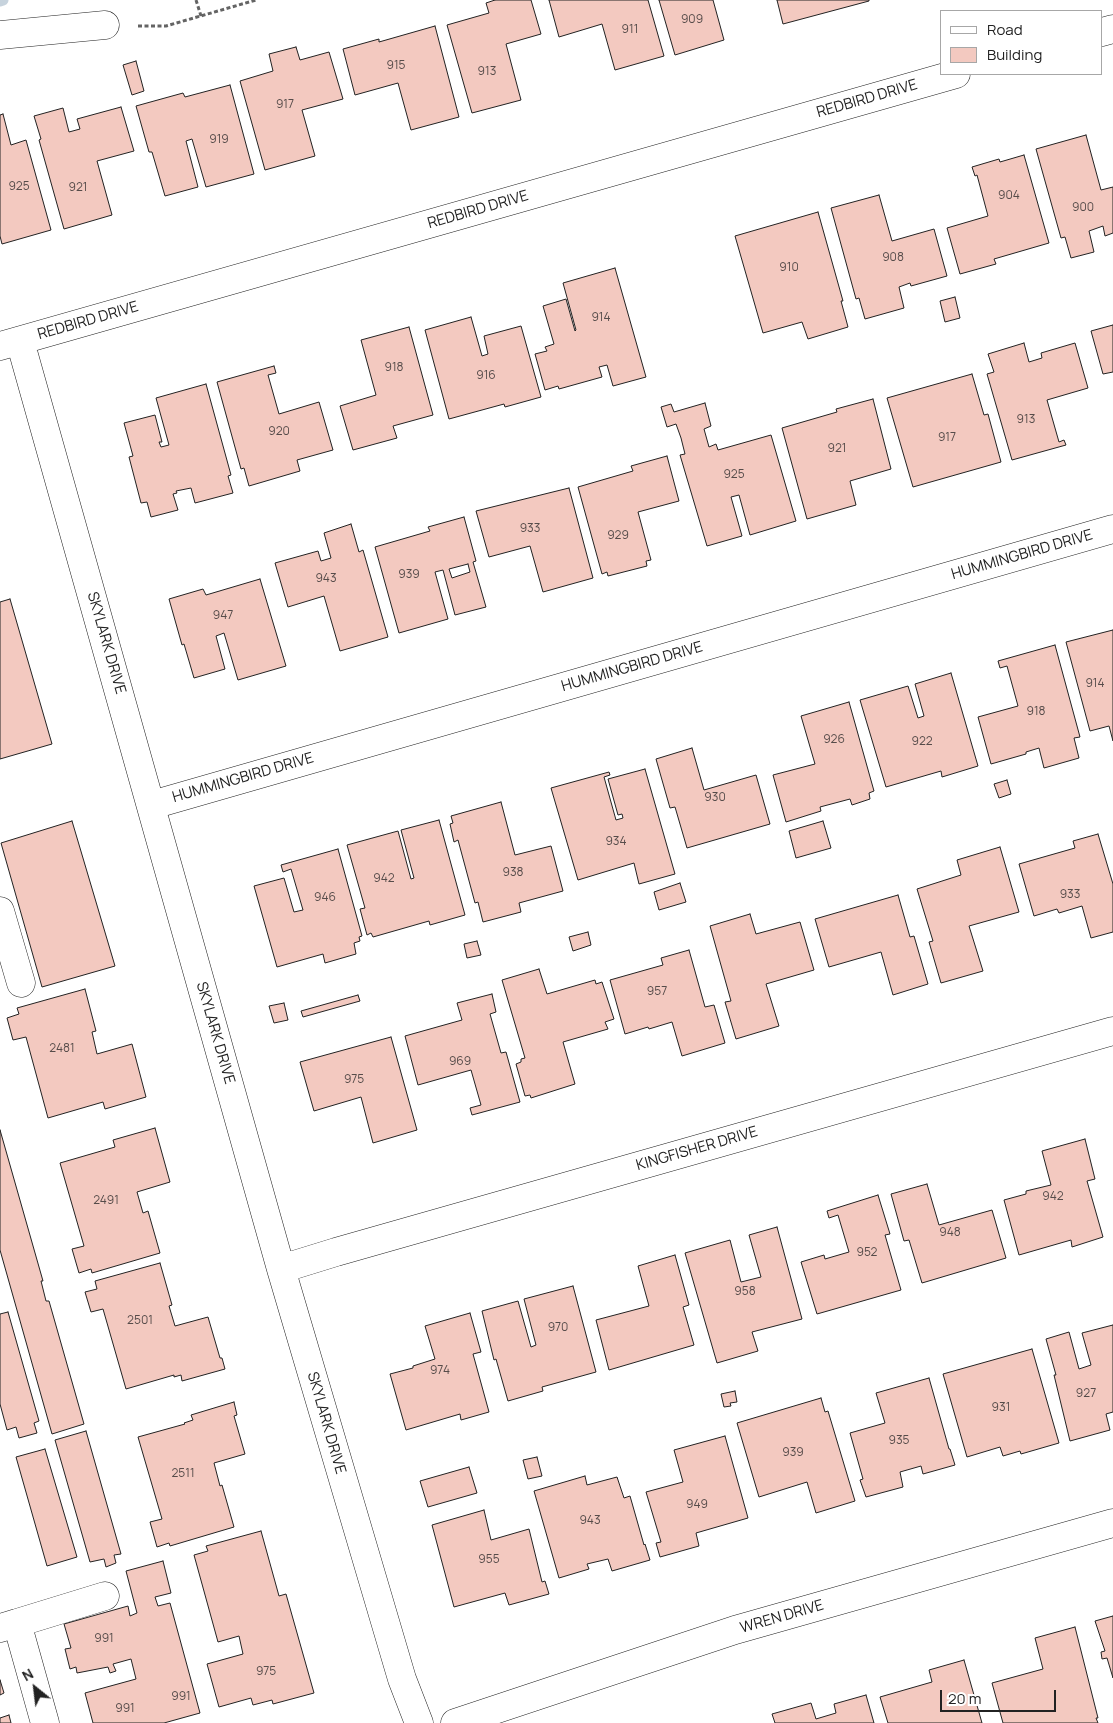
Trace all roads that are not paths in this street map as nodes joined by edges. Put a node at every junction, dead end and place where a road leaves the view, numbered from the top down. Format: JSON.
{"nodes":[{"id":1,"x":105,"y":25,"type":"road end"},
{"id":2,"x":0,"y":35,"type":"edge"},
{"id":3,"x":952,"y":75,"type":"edge"},
{"id":4,"x":10,"y":344,"type":"edge"},
{"id":5,"x":1113,"y":529,"type":"edge"},
{"id":6,"x":152,"y":805,"type":"junction"},
{"id":7,"x":0,"y":911,"type":"edge"},
{"id":8,"x":20,"y":983,"type":"dead end"},
{"id":9,"x":1113,"y":1031,"type":"edge"},
{"id":10,"x":281,"y":1269,"type":"junction"},
{"id":11,"x":1113,"y":1523,"type":"edge"},
{"id":12,"x":105,"y":1596,"type":"dead end"},
{"id":13,"x":9,"y":1625,"type":"edge"},
{"id":14,"x":45,"y":1723,"type":"edge"},
{"id":15,"x":419,"y":1723,"type":"edge"},
{"id":16,"x":455,"y":1723,"type":"edge"}],
"edges":[{"from":1,"to":2,"type":"street"},
{"from":3,"to":4,"type":"street","name":"REDBIRD DRIVE"},
{"from":4,"to":6,"type":"street","name":"SKYLARK DRIVE"},
{"from":5,"to":6,"type":"street","name":"HUMMINGBIRD DRIVE"},
{"from":6,"to":10,"type":"street","name":"SKYLARK DRIVE"},
{"from":7,"to":8,"type":"street"},
{"from":9,"to":10,"type":"street","name":"KINGFISHER DRIVE"},
{"from":10,"to":15,"type":"street","name":"SKYLARK DRIVE"},
{"from":11,"to":16,"type":"street","name":"WREN DRIVE"},
{"from":12,"to":13,"type":"street"},
{"from":13,"to":14,"type":"street"}]}
